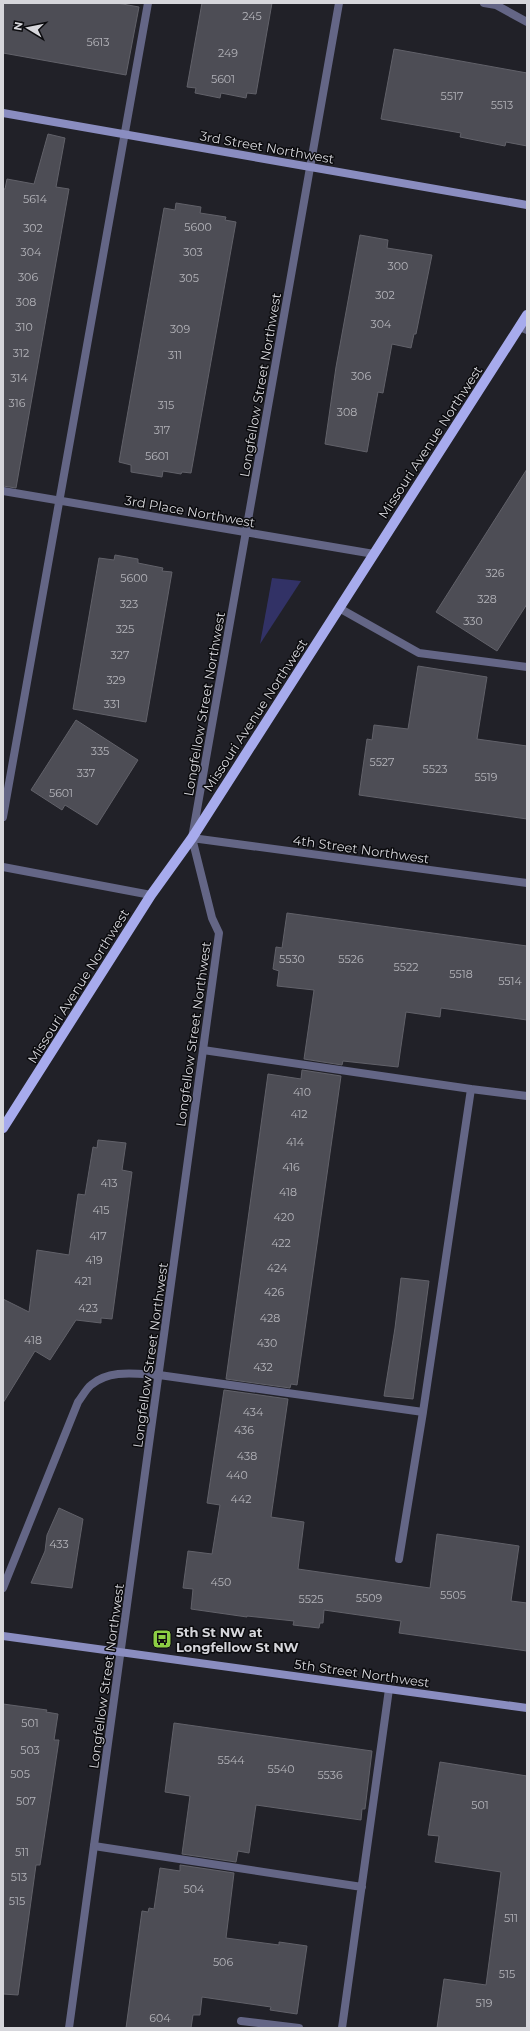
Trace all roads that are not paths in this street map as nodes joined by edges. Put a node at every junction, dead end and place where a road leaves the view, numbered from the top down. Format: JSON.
{"nodes":[{"id":1,"x":148,"y":3,"type":"edge"},
{"id":2,"x":339,"y":3,"type":"edge"},
{"id":3,"x":484,"y":3,"type":"edge"},
{"id":4,"x":496,"y":4,"type":"edge"},
{"id":5,"x":527,"y":22,"type":"edge"},
{"id":6,"x":3,"y":113,"type":"edge"},
{"id":7,"x":124,"y":134,"type":"junction"},
{"id":8,"x":310,"y":167,"type":"junction"},
{"id":9,"x":527,"y":205,"type":"edge"},
{"id":10,"x":527,"y":315,"type":"edge"},
{"id":11,"x":523,"y":329,"type":"edge"},
{"id":12,"x":3,"y":491,"type":"edge"},
{"id":13,"x":59,"y":501,"type":"junction"},
{"id":14,"x":246,"y":532,"type":"junction"},
{"id":15,"x":374,"y":554,"type":"junction"},
{"id":16,"x":339,"y":608,"type":"junction"},
{"id":17,"x":527,"y":667,"type":"edge"},
{"id":18,"x":3,"y":818,"type":"edge"},
{"id":19,"x":192,"y":838,"type":"junction"},
{"id":20,"x":3,"y":867,"type":"edge"},
{"id":21,"x":527,"y":883,"type":"edge"},
{"id":22,"x":151,"y":895,"type":"junction"},
{"id":23,"x":203,"y":1050,"type":"junction"},
{"id":24,"x":471,"y":1089,"type":"junction"},
{"id":25,"x":527,"y":1096,"type":"edge"},
{"id":26,"x":3,"y":1128,"type":"edge"},
{"id":27,"x":159,"y":1375,"type":"junction"},
{"id":28,"x":423,"y":1412,"type":"junction"},
{"id":29,"x":399,"y":1559,"type":"dead end"},
{"id":30,"x":3,"y":1588,"type":"edge"},
{"id":31,"x":3,"y":1636,"type":"edge"},
{"id":32,"x":121,"y":1652,"type":"junction"},
{"id":33,"x":389,"y":1689,"type":"junction"},
{"id":34,"x":527,"y":1708,"type":"edge"},
{"id":35,"x":94,"y":1846,"type":"junction"},
{"id":36,"x":362,"y":1887,"type":"junction"},
{"id":37,"x":241,"y":2021,"type":"dead end"},
{"id":38,"x":70,"y":2028,"type":"edge"},
{"id":39,"x":299,"y":2028,"type":"edge"},
{"id":40,"x":342,"y":2028,"type":"edge"}],
"edges":[{"from":1,"to":7,"type":"street"},
{"from":2,"to":8,"type":"street","name":"Longfellow Street Northwest"},
{"from":3,"to":4,"type":"street"},
{"from":4,"to":5,"type":"street"},
{"from":6,"to":7,"type":"street","name":"3rd Street Northwest"},
{"from":7,"to":8,"type":"street","name":"3rd Street Northwest"},
{"from":7,"to":13,"type":"street"},
{"from":8,"to":9,"type":"street","name":"3rd Street Northwest"},
{"from":8,"to":14,"type":"street","name":"Longfellow Street Northwest"},
{"from":10,"to":11,"type":"main road","name":"Missouri Avenue Northwest"},
{"from":11,"to":15,"type":"main road","name":"Missouri Avenue Northwest"},
{"from":12,"to":13,"type":"street","name":"3rd Place Northwest"},
{"from":13,"to":14,"type":"street","name":"3rd Place Northwest"},
{"from":13,"to":18,"type":"street"},
{"from":14,"to":15,"type":"street","name":"3rd Place Northwest"},
{"from":14,"to":19,"type":"street","name":"Longfellow Street Northwest"},
{"from":15,"to":16,"type":"main road","name":"Missouri Avenue Northwest"},
{"from":16,"to":17,"type":"street"},
{"from":16,"to":19,"type":"main road","name":"Missouri Avenue Northwest"},
{"from":19,"to":21,"type":"street","name":"4th Street Northwest"},
{"from":19,"to":22,"type":"main road","name":"Missouri Avenue Northwest"},
{"from":19,"to":23,"type":"street","name":"Longfellow Street Northwest"},
{"from":20,"to":22,"type":"street"},
{"from":22,"to":26,"type":"main road","name":"Missouri Avenue Northwest"},
{"from":23,"to":24,"type":"street"},
{"from":23,"to":27,"type":"street","name":"Longfellow Street Northwest"},
{"from":24,"to":25,"type":"street"},
{"from":24,"to":28,"type":"street"},
{"from":27,"to":28,"type":"street"},
{"from":27,"to":30,"type":"street"},
{"from":27,"to":32,"type":"street","name":"Longfellow Street Northwest"},
{"from":28,"to":29,"type":"street"},
{"from":31,"to":32,"type":"street","name":"5th Street Northwest"},
{"from":32,"to":33,"type":"street","name":"5th Street Northwest"},
{"from":32,"to":35,"type":"street","name":"Longfellow Street Northwest"},
{"from":33,"to":34,"type":"street","name":"5th Street Northwest"},
{"from":33,"to":36,"type":"street"},
{"from":35,"to":36,"type":"street"},
{"from":35,"to":38,"type":"street","name":"Longfellow Street Northwest"},
{"from":36,"to":40,"type":"street"},
{"from":37,"to":39,"type":"street"}]}
